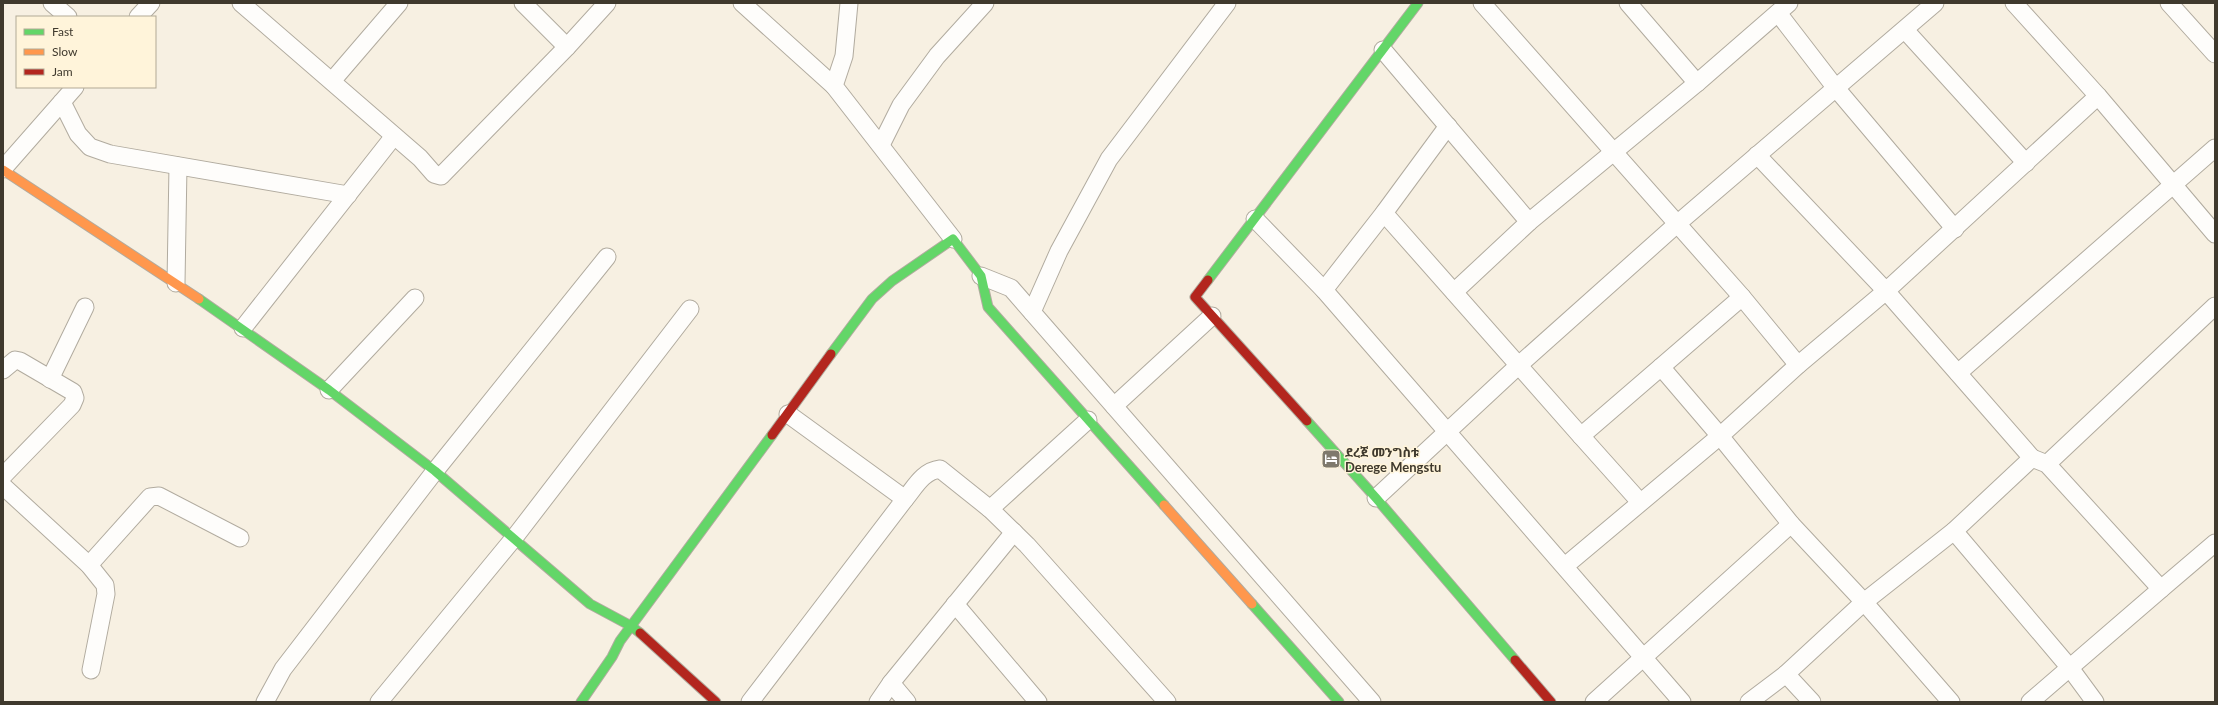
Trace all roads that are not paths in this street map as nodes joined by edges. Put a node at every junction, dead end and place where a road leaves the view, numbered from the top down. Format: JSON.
{"nodes":[{"id":1,"x":52,"y":3,"type":"edge"},
{"id":2,"x":151,"y":3,"type":"edge"},
{"id":3,"x":241,"y":3,"type":"edge"},
{"id":4,"x":399,"y":3,"type":"edge"},
{"id":5,"x":522,"y":3,"type":"edge"},
{"id":6,"x":607,"y":3,"type":"edge"},
{"id":7,"x":850,"y":3,"type":"edge"},
{"id":8,"x":985,"y":3,"type":"edge"},
{"id":9,"x":1227,"y":3,"type":"edge"},
{"id":10,"x":1418,"y":3,"type":"edge"},
{"id":11,"x":1482,"y":3,"type":"edge"},
{"id":12,"x":1935,"y":3,"type":"edge"},
{"id":13,"x":2014,"y":3,"type":"edge"},
{"id":14,"x":2169,"y":3,"type":"edge"},
{"id":15,"x":743,"y":4,"type":"edge"},
{"id":16,"x":1635,"y":6,"type":"edge"},
{"id":17,"x":1783,"y":8,"type":"edge"},
{"id":18,"x":67,"y":16,"type":"edge"},
{"id":19,"x":139,"y":16,"type":"edge"},
{"id":20,"x":1904,"y":30,"type":"junction"},
{"id":21,"x":567,"y":47,"type":"junction"},
{"id":22,"x":1382,"y":50,"type":"junction"},
{"id":23,"x":2215,"y":54,"type":"edge"},
{"id":24,"x":332,"y":82,"type":"junction"},
{"id":25,"x":1697,"y":83,"type":"junction"},
{"id":26,"x":834,"y":86,"type":"junction"},
{"id":27,"x":1835,"y":87,"type":"junction"},
{"id":28,"x":74,"y":88,"type":"edge"},
{"id":29,"x":2098,"y":96,"type":"junction"},
{"id":30,"x":62,"y":102,"type":"junction"},
{"id":31,"x":1448,"y":126,"type":"junction"},
{"id":32,"x":394,"y":136,"type":"junction"},
{"id":33,"x":881,"y":145,"type":"junction"},
{"id":34,"x":2215,"y":148,"type":"edge"},
{"id":35,"x":1612,"y":151,"type":"junction"},
{"id":36,"x":1757,"y":155,"type":"junction"},
{"id":37,"x":2026,"y":163,"type":"junction"},
{"id":38,"x":178,"y":166,"type":"junction"},
{"id":39,"x":3,"y":170,"type":"edge"},
{"id":40,"x":2174,"y":184,"type":"junction"},
{"id":41,"x":348,"y":194,"type":"junction"},
{"id":42,"x":1384,"y":213,"type":"junction"},
{"id":43,"x":1255,"y":219,"type":"junction"},
{"id":44,"x":1529,"y":222,"type":"junction"},
{"id":45,"x":1678,"y":224,"type":"junction"},
{"id":46,"x":1955,"y":229,"type":"junction"},
{"id":47,"x":2215,"y":234,"type":"edge"},
{"id":48,"x":953,"y":239,"type":"junction"},
{"id":49,"x":607,"y":257,"type":"dead end"},
{"id":50,"x":981,"y":276,"type":"junction"},
{"id":51,"x":176,"y":282,"type":"junction"},
{"id":52,"x":1324,"y":290,"type":"junction"},
{"id":53,"x":1454,"y":292,"type":"junction"},
{"id":54,"x":1886,"y":292,"type":"junction"},
{"id":55,"x":1742,"y":297,"type":"junction"},
{"id":56,"x":415,"y":298,"type":"dead end"},
{"id":57,"x":2215,"y":306,"type":"edge"},
{"id":58,"x":85,"y":307,"type":"dead end"},
{"id":59,"x":690,"y":309,"type":"dead end"},
{"id":60,"x":1032,"y":312,"type":"junction"},
{"id":61,"x":1212,"y":316,"type":"junction"},
{"id":62,"x":243,"y":328,"type":"junction"},
{"id":63,"x":1519,"y":365,"type":"junction"},
{"id":64,"x":1798,"y":365,"type":"junction"},
{"id":65,"x":1661,"y":368,"type":"junction"},
{"id":66,"x":3,"y":370,"type":"edge"},
{"id":67,"x":1958,"y":373,"type":"junction"},
{"id":68,"x":50,"y":379,"type":"junction"},
{"id":69,"x":329,"y":390,"type":"junction"},
{"id":70,"x":1114,"y":406,"type":"junction"},
{"id":71,"x":788,"y":414,"type":"junction"},
{"id":72,"x":1088,"y":420,"type":"junction"},
{"id":73,"x":1448,"y":432,"type":"junction"},
{"id":74,"x":1581,"y":436,"type":"junction"},
{"id":75,"x":1720,"y":436,"type":"junction"},
{"id":76,"x":2039,"y":461,"type":"junction"},
{"id":77,"x":435,"y":471,"type":"junction"},
{"id":78,"x":3,"y":476,"type":"edge"},
{"id":79,"x":3,"y":486,"type":"edge"},
{"id":80,"x":1376,"y":498,"type":"junction"},
{"id":81,"x":904,"y":499,"type":"junction"},
{"id":82,"x":1640,"y":502,"type":"junction"},
{"id":83,"x":990,"y":509,"type":"junction"},
{"id":84,"x":1791,"y":524,"type":"junction"},
{"id":85,"x":1954,"y":530,"type":"junction"},
{"id":86,"x":1014,"y":532,"type":"junction"},
{"id":87,"x":240,"y":538,"type":"dead end"},
{"id":88,"x":514,"y":538,"type":"junction"},
{"id":89,"x":2215,"y":543,"type":"edge"},
{"id":90,"x":89,"y":565,"type":"junction"},
{"id":91,"x":1565,"y":566,"type":"junction"},
{"id":92,"x":2161,"y":589,"type":"junction"},
{"id":93,"x":1864,"y":602,"type":"junction"},
{"id":94,"x":955,"y":604,"type":"junction"},
{"id":95,"x":631,"y":626,"type":"junction"},
{"id":96,"x":1645,"y":658,"type":"junction"},
{"id":97,"x":2070,"y":668,"type":"junction"},
{"id":98,"x":91,"y":670,"type":"dead end"},
{"id":99,"x":1786,"y":674,"type":"junction"},
{"id":100,"x":891,"y":683,"type":"junction"},
{"id":101,"x":265,"y":702,"type":"edge"},
{"id":102,"x":379,"y":702,"type":"edge"},
{"id":103,"x":581,"y":702,"type":"edge"},
{"id":104,"x":716,"y":702,"type":"edge"},
{"id":105,"x":750,"y":702,"type":"edge"},
{"id":106,"x":878,"y":702,"type":"edge"},
{"id":107,"x":907,"y":702,"type":"edge"},
{"id":108,"x":1038,"y":702,"type":"edge"},
{"id":109,"x":1167,"y":702,"type":"edge"},
{"id":110,"x":1339,"y":702,"type":"edge"},
{"id":111,"x":1372,"y":702,"type":"edge"},
{"id":112,"x":1551,"y":702,"type":"edge"},
{"id":113,"x":1594,"y":702,"type":"edge"},
{"id":114,"x":1682,"y":702,"type":"edge"},
{"id":115,"x":1749,"y":702,"type":"edge"},
{"id":116,"x":1812,"y":702,"type":"edge"},
{"id":117,"x":1951,"y":702,"type":"edge"},
{"id":118,"x":2030,"y":702,"type":"edge"},
{"id":119,"x":2095,"y":702,"type":"edge"}],
"edges":[{"from":1,"to":18,"type":"street"},
{"from":2,"to":19,"type":"street"},
{"from":3,"to":24,"type":"street"},
{"from":4,"to":24,"type":"street"},
{"from":5,"to":21,"type":"street"},
{"from":6,"to":21,"type":"street"},
{"from":7,"to":26,"type":"street"},
{"from":8,"to":33,"type":"street"},
{"from":9,"to":60,"type":"street"},
{"from":10,"to":22,"type":"street"},
{"from":11,"to":35,"type":"street"},
{"from":12,"to":20,"type":"street"},
{"from":13,"to":29,"type":"street"},
{"from":14,"to":23,"type":"street"},
{"from":15,"to":26,"type":"street"},
{"from":16,"to":25,"type":"street"},
{"from":17,"to":25,"type":"street"},
{"from":17,"to":27,"type":"street"},
{"from":20,"to":27,"type":"street"},
{"from":20,"to":37,"type":"street"},
{"from":21,"to":32,"type":"street"},
{"from":22,"to":31,"type":"street"},
{"from":22,"to":43,"type":"street"},
{"from":24,"to":32,"type":"street"},
{"from":25,"to":35,"type":"street"},
{"from":26,"to":33,"type":"street"},
{"from":27,"to":36,"type":"street"},
{"from":27,"to":46,"type":"street"},
{"from":28,"to":30,"type":"street"},
{"from":29,"to":37,"type":"street"},
{"from":29,"to":40,"type":"street"},
{"from":30,"to":38,"type":"street"},
{"from":30,"to":39,"type":"street"},
{"from":31,"to":42,"type":"street"},
{"from":31,"to":44,"type":"street"},
{"from":32,"to":41,"type":"street"},
{"from":33,"to":48,"type":"street"},
{"from":34,"to":40,"type":"street"},
{"from":35,"to":44,"type":"street"},
{"from":35,"to":45,"type":"street"},
{"from":36,"to":45,"type":"street"},
{"from":36,"to":54,"type":"street"},
{"from":37,"to":46,"type":"street"},
{"from":38,"to":41,"type":"street"},
{"from":38,"to":51,"type":"street"},
{"from":39,"to":51,"type":"street"},
{"from":40,"to":47,"type":"street"},
{"from":40,"to":67,"type":"street"},
{"from":41,"to":62,"type":"street"},
{"from":42,"to":52,"type":"street"},
{"from":42,"to":53,"type":"street"},
{"from":43,"to":52,"type":"street"},
{"from":43,"to":61,"type":"street"},
{"from":44,"to":53,"type":"street"},
{"from":45,"to":55,"type":"street"},
{"from":45,"to":63,"type":"street"},
{"from":46,"to":54,"type":"street"},
{"from":48,"to":50,"type":"street"},
{"from":48,"to":71,"type":"street"},
{"from":49,"to":77,"type":"street"},
{"from":50,"to":60,"type":"street"},
{"from":50,"to":72,"type":"street"},
{"from":51,"to":62,"type":"street"},
{"from":52,"to":73,"type":"street"},
{"from":53,"to":63,"type":"street"},
{"from":54,"to":64,"type":"street"},
{"from":54,"to":67,"type":"street"},
{"from":55,"to":64,"type":"street"},
{"from":55,"to":65,"type":"street"},
{"from":56,"to":69,"type":"street"},
{"from":57,"to":76,"type":"street"},
{"from":58,"to":68,"type":"street"},
{"from":59,"to":88,"type":"street"},
{"from":60,"to":70,"type":"street"},
{"from":61,"to":70,"type":"street"},
{"from":61,"to":80,"type":"street"},
{"from":62,"to":69,"type":"street"},
{"from":63,"to":73,"type":"street"},
{"from":63,"to":74,"type":"street"},
{"from":64,"to":75,"type":"street"},
{"from":65,"to":74,"type":"street"},
{"from":65,"to":75,"type":"street"},
{"from":66,"to":68,"type":"street"},
{"from":67,"to":76,"type":"street"},
{"from":68,"to":78,"type":"street"},
{"from":69,"to":77,"type":"street"},
{"from":70,"to":111,"type":"street"},
{"from":71,"to":81,"type":"street"},
{"from":71,"to":95,"type":"street"},
{"from":72,"to":83,"type":"street"},
{"from":72,"to":110,"type":"street"},
{"from":73,"to":80,"type":"street"},
{"from":73,"to":91,"type":"street"},
{"from":74,"to":82,"type":"street"},
{"from":75,"to":82,"type":"street"},
{"from":75,"to":84,"type":"street"},
{"from":76,"to":85,"type":"street"},
{"from":76,"to":92,"type":"street"},
{"from":77,"to":88,"type":"street"},
{"from":77,"to":101,"type":"street"},
{"from":79,"to":90,"type":"street"},
{"from":80,"to":112,"type":"street"},
{"from":81,"to":83,"type":"street"},
{"from":81,"to":105,"type":"street"},
{"from":82,"to":91,"type":"street"},
{"from":83,"to":86,"type":"street"},
{"from":84,"to":93,"type":"street"},
{"from":84,"to":96,"type":"street"},
{"from":85,"to":93,"type":"street"},
{"from":85,"to":97,"type":"street"},
{"from":86,"to":94,"type":"street"},
{"from":86,"to":109,"type":"street"},
{"from":87,"to":90,"type":"street"},
{"from":88,"to":95,"type":"street"},
{"from":88,"to":102,"type":"street"},
{"from":89,"to":92,"type":"street"},
{"from":90,"to":98,"type":"street"},
{"from":91,"to":96,"type":"street"},
{"from":92,"to":97,"type":"street"},
{"from":93,"to":99,"type":"street"},
{"from":93,"to":117,"type":"street"},
{"from":94,"to":100,"type":"street"},
{"from":94,"to":108,"type":"street"},
{"from":95,"to":103,"type":"street"},
{"from":95,"to":104,"type":"street"},
{"from":96,"to":113,"type":"street"},
{"from":96,"to":114,"type":"street"},
{"from":97,"to":118,"type":"street"},
{"from":97,"to":119,"type":"street"},
{"from":99,"to":115,"type":"street"},
{"from":99,"to":116,"type":"street"},
{"from":100,"to":106,"type":"street"},
{"from":100,"to":107,"type":"street"}]}
